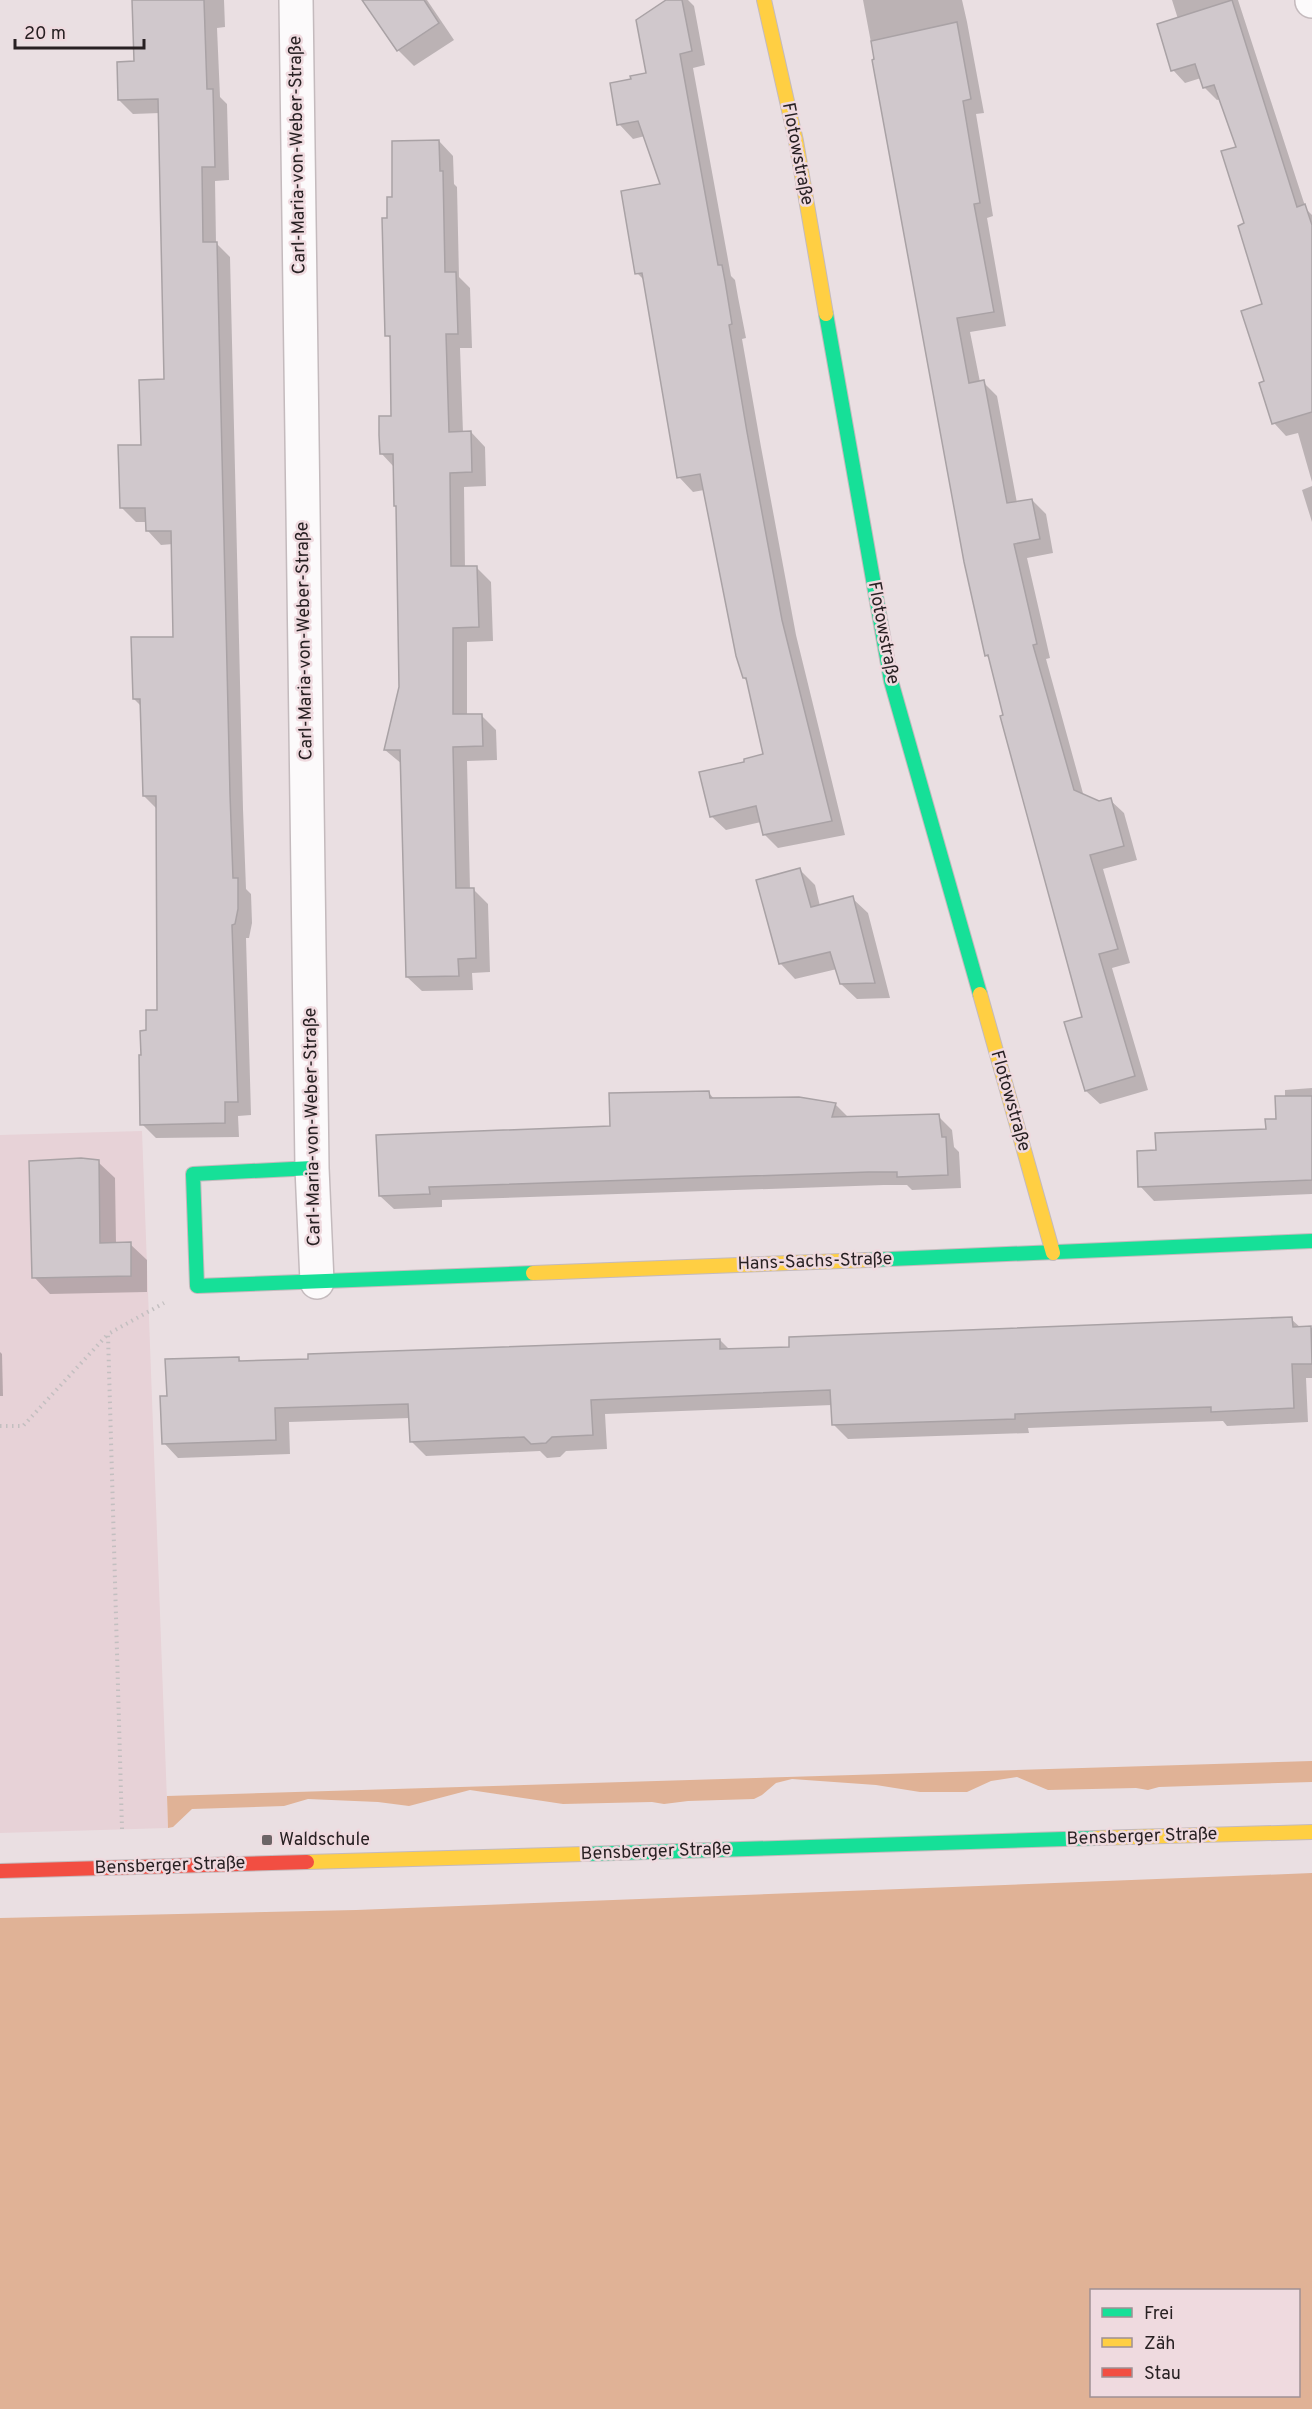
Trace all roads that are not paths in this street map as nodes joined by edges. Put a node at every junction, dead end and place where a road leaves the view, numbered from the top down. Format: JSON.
{"nodes":[{"id":1,"x":296,"y":0,"type":"edge"},
{"id":2,"x":764,"y":0,"type":"edge"},
{"id":3,"x":312,"y":1168,"type":"junction"},
{"id":4,"x":1312,"y":1241,"type":"edge"},
{"id":5,"x":1053,"y":1253,"type":"junction"},
{"id":6,"x":317,"y":1282,"type":"junction"},
{"id":7,"x":1312,"y":1832,"type":"edge"},
{"id":8,"x":0,"y":1871,"type":"edge"}],
"edges":[{"from":1,"to":3,"type":"street","name":"Carl-Maria-von-Weber-Straße"},
{"from":2,"to":5,"type":"street","name":"Flotowstraße"},
{"from":3,"to":6,"type":"street","name":"Carl-Maria-von-Weber-Straße"},
{"from":3,"to":6,"type":"street","name":"Hans-Sachs-Straße"},
{"from":4,"to":5,"type":"street","name":"Hans-Sachs-Straße"},
{"from":5,"to":6,"type":"street","name":"Hans-Sachs-Straße"},
{"from":7,"to":8,"type":"street","name":"Bensberger Straße"}]}
